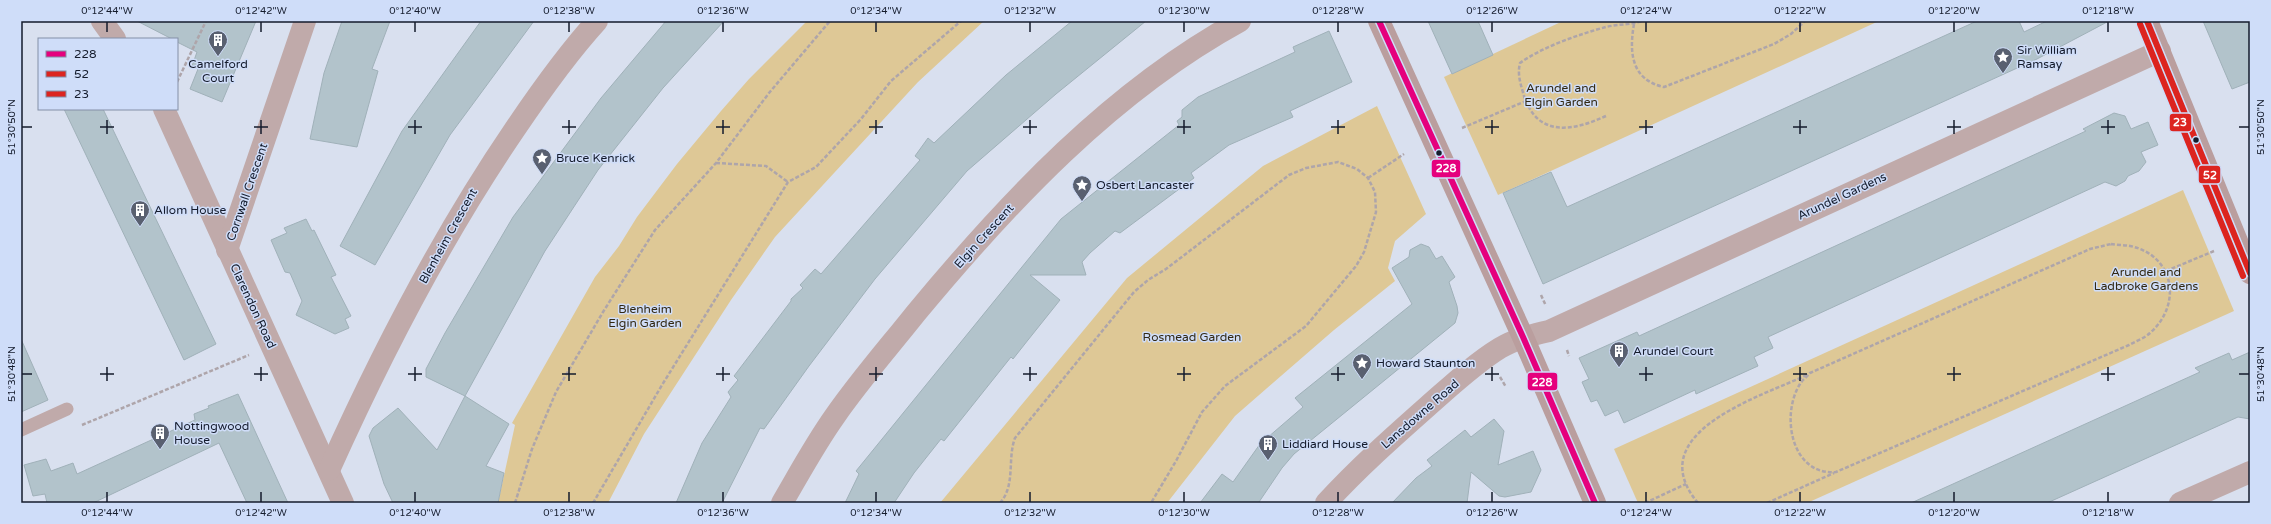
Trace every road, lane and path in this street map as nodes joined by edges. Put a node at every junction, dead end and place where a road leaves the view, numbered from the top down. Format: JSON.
{"nodes":[{"id":1,"x":102,"y":21,"type":"edge"},
{"id":2,"x":206,"y":21,"type":"edge"},
{"id":3,"x":305,"y":21,"type":"edge"},
{"id":4,"x":597,"y":21,"type":"edge"},
{"id":5,"x":830,"y":21,"type":"edge"},
{"id":6,"x":961,"y":21,"type":"edge"},
{"id":7,"x":1240,"y":21,"type":"edge"},
{"id":8,"x":1379,"y":21,"type":"edge"},
{"id":9,"x":1642,"y":21,"type":"edge"},
{"id":10,"x":1805,"y":21,"type":"edge"},
{"id":11,"x":2147,"y":21,"type":"edge"},
{"id":12,"x":1634,"y":24,"type":"junction"},
{"id":13,"x":114,"y":38,"type":"edge"},
{"id":14,"x":2160,"y":51,"type":"junction"},
{"id":15,"x":178,"y":80,"type":"edge"},
{"id":16,"x":1526,"y":101,"type":"junction"},
{"id":17,"x":164,"y":110,"type":"edge"},
{"id":18,"x":1606,"y":116,"type":"dead end"},
{"id":19,"x":1462,"y":128,"type":"dead end"},
{"id":20,"x":1404,"y":154,"type":"dead end"},
{"id":21,"x":716,"y":163,"type":"junction"},
{"id":22,"x":1368,"y":178,"type":"junction"},
{"id":23,"x":788,"y":182,"type":"junction"},
{"id":24,"x":2237,"y":242,"type":"junction"},
{"id":25,"x":227,"y":250,"type":"junction"},
{"id":26,"x":2166,"y":271,"type":"junction"},
{"id":27,"x":2250,"y":273,"type":"edge"},
{"id":28,"x":1541,"y":295,"type":"dead end"},
{"id":29,"x":1547,"y":307,"type":"dead end"},
{"id":30,"x":1523,"y":337,"type":"junction"},
{"id":31,"x":271,"y":345,"type":"junction"},
{"id":32,"x":1810,"y":373,"type":"junction"},
{"id":33,"x":1500,"y":377,"type":"dead end"},
{"id":34,"x":1506,"y":387,"type":"dead end"},
{"id":35,"x":68,"y":409,"type":"dead end"},
{"id":36,"x":76,"y":427,"type":"dead end"},
{"id":37,"x":21,"y":430,"type":"edge"},
{"id":38,"x":329,"y":470,"type":"junction"},
{"id":39,"x":1836,"y":472,"type":"junction"},
{"id":40,"x":2250,"y":472,"type":"edge"},
{"id":41,"x":1686,"y":484,"type":"junction"},
{"id":42,"x":343,"y":503,"type":"edge"},
{"id":43,"x":516,"y":503,"type":"edge"},
{"id":44,"x":593,"y":503,"type":"edge"},
{"id":45,"x":782,"y":503,"type":"edge"},
{"id":46,"x":1000,"y":503,"type":"edge"},
{"id":47,"x":1151,"y":503,"type":"edge"},
{"id":48,"x":1326,"y":503,"type":"edge"},
{"id":49,"x":1595,"y":503,"type":"edge"},
{"id":50,"x":1645,"y":503,"type":"edge"},
{"id":51,"x":1698,"y":503,"type":"edge"},
{"id":52,"x":1767,"y":503,"type":"edge"},
{"id":53,"x":2180,"y":503,"type":"edge"}],
"edges":[{"from":1,"to":13,"type":"street"},
{"from":2,"to":15,"type":"path"},
{"from":3,"to":25,"type":"street","name":"Cornwall Crescent"},
{"from":4,"to":38,"type":"street","name":"Blenheim Crescent"},
{"from":5,"to":21,"type":"path"},
{"from":6,"to":23,"type":"path"},
{"from":7,"to":45,"type":"street","name":"Elgin Crescent"},
{"from":8,"to":30,"type":"main road"},
{"from":9,"to":12,"type":"path"},
{"from":10,"to":12,"type":"path"},
{"from":11,"to":14,"type":"main road"},
{"from":12,"to":16,"type":"path"},
{"from":14,"to":24,"type":"main road"},
{"from":14,"to":30,"type":"street","name":"Arundel Gardens"},
{"from":16,"to":18,"type":"path"},
{"from":16,"to":19,"type":"path"},
{"from":17,"to":25,"type":"street","name":"Clarendon Road"},
{"from":20,"to":22,"type":"path"},
{"from":21,"to":23,"type":"path"},
{"from":21,"to":43,"type":"path"},
{"from":22,"to":46,"type":"path"},
{"from":22,"to":47,"type":"path"},
{"from":23,"to":44,"type":"path"},
{"from":24,"to":26,"type":"path"},
{"from":24,"to":27,"type":"main road"},
{"from":25,"to":31,"type":"street","name":"Clarendon Road"},
{"from":26,"to":32,"type":"path"},
{"from":26,"to":39,"type":"path"},
{"from":28,"to":29,"type":"path"},
{"from":30,"to":48,"type":"street","name":"Lansdowne Road"},
{"from":30,"to":49,"type":"main road"},
{"from":31,"to":36,"type":"path"},
{"from":31,"to":38,"type":"street","name":"Clarendon Road"},
{"from":32,"to":39,"type":"path"},
{"from":32,"to":41,"type":"path"},
{"from":33,"to":34,"type":"path"},
{"from":35,"to":37,"type":"lane"},
{"from":38,"to":42,"type":"street","name":"Clarendon Road"},
{"from":39,"to":52,"type":"path"},
{"from":40,"to":53,"type":"street"},
{"from":41,"to":50,"type":"path"},
{"from":41,"to":51,"type":"path"}]}
